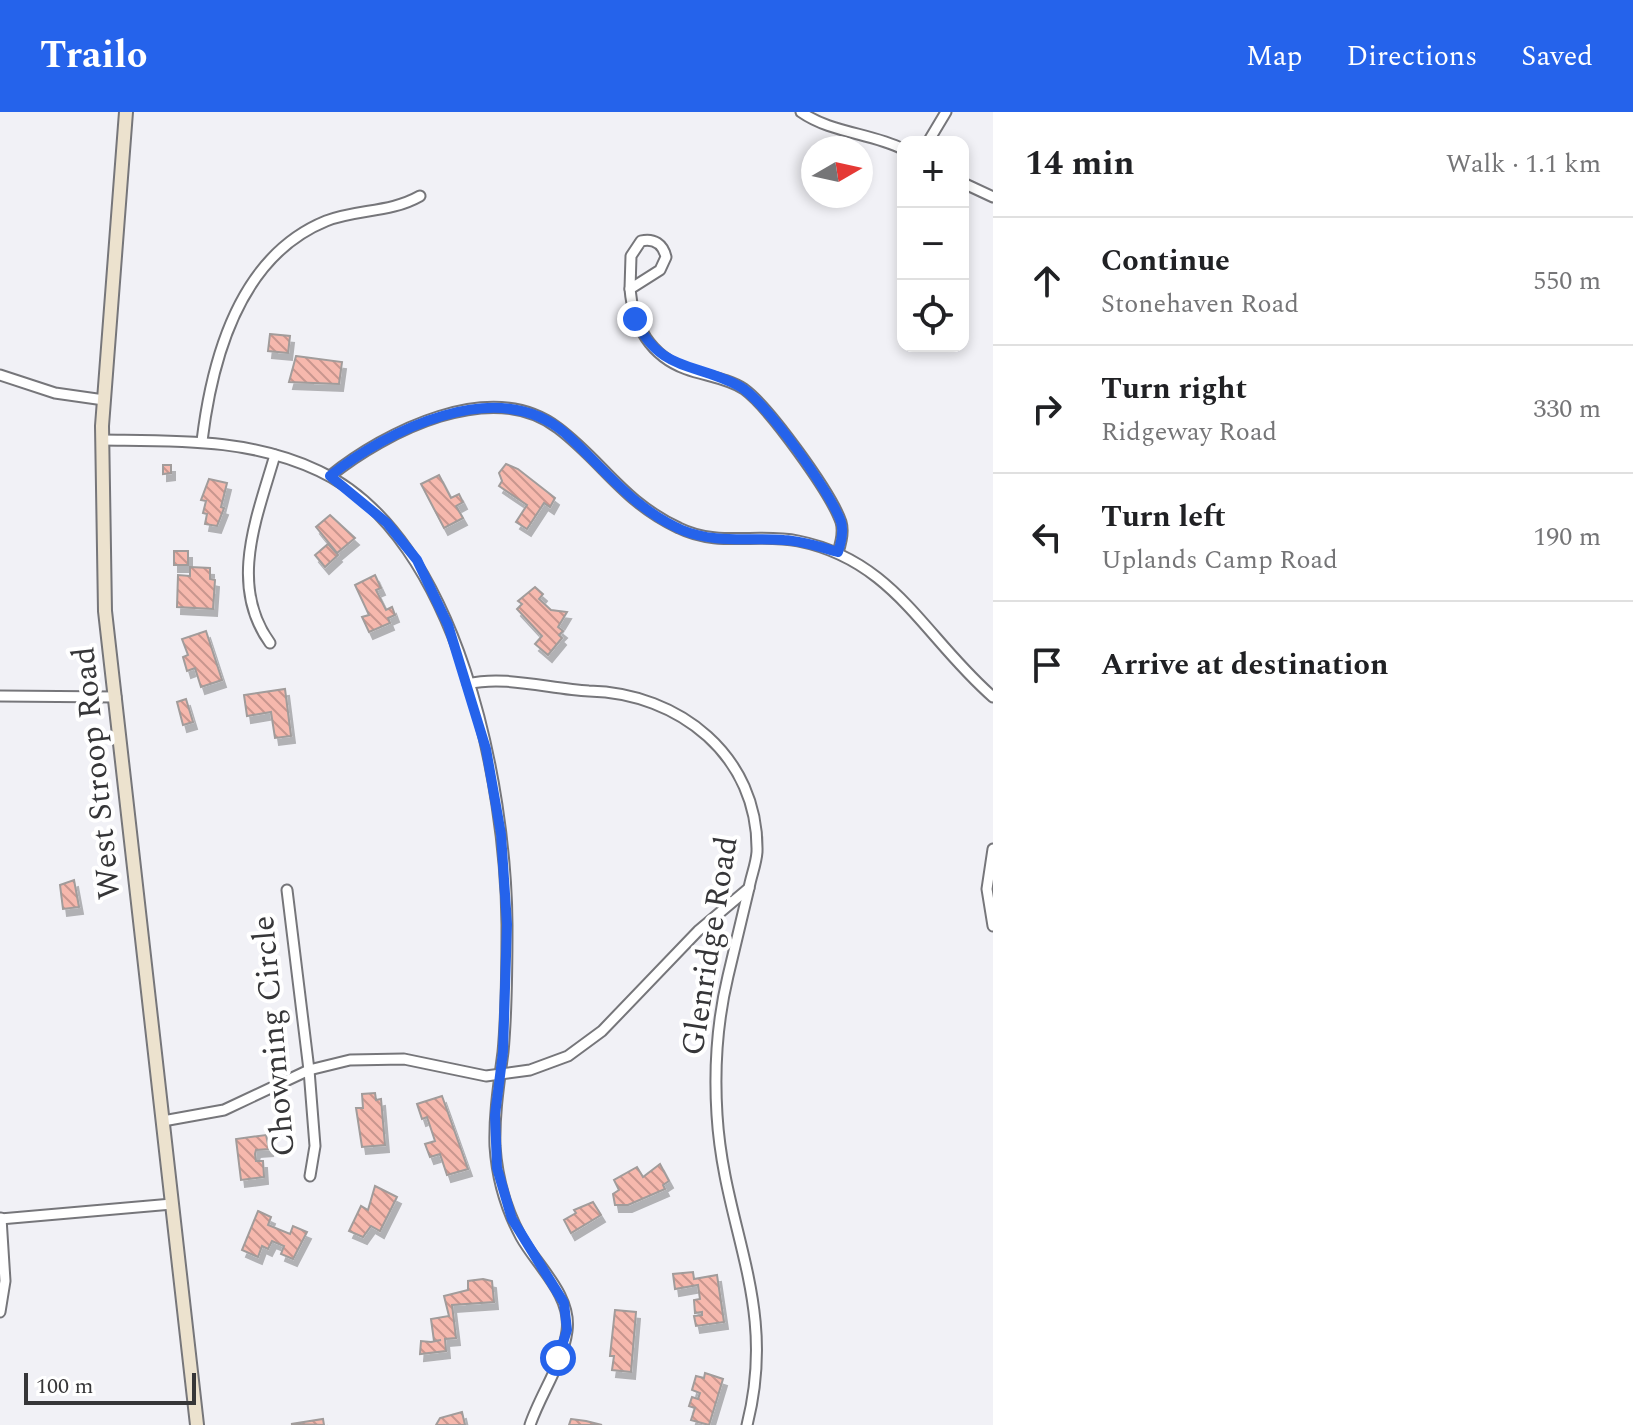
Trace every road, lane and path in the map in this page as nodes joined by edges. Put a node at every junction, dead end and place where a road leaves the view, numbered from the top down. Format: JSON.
{"nodes":[{"id":1,"x":126,"y":112,"type":"edge"},
{"id":2,"x":801,"y":112,"type":"edge"},
{"id":3,"x":946,"y":112,"type":"edge"},
{"id":4,"x":932,"y":136,"type":"edge"},
{"id":5,"x":897,"y":146,"type":"edge"},
{"id":6,"x":969,"y":186,"type":"edge"},
{"id":7,"x":420,"y":196,"type":"dead end"},
{"id":8,"x":993,"y":197,"type":"edge"},
{"id":9,"x":630,"y":289,"type":"junction"},
{"id":10,"x":0,"y":375,"type":"edge"},
{"id":11,"x":104,"y":400,"type":"junction"},
{"id":12,"x":102,"y":440,"type":"junction"},
{"id":13,"x":202,"y":441,"type":"junction"},
{"id":14,"x":275,"y":455,"type":"junction"},
{"id":15,"x":330,"y":476,"type":"junction"},
{"id":16,"x":838,"y":552,"type":"junction"},
{"id":17,"x":270,"y":643,"type":"dead end"},
{"id":18,"x":468,"y":684,"type":"junction"},
{"id":19,"x":0,"y":696,"type":"edge"},
{"id":20,"x":116,"y":697,"type":"junction"},
{"id":21,"x":993,"y":697,"type":"edge"},
{"id":22,"x":993,"y":849,"type":"edge"},
{"id":23,"x":749,"y":888,"type":"junction"},
{"id":24,"x":287,"y":890,"type":"dead end"},
{"id":25,"x":993,"y":926,"type":"edge"},
{"id":26,"x":309,"y":1070,"type":"junction"},
{"id":27,"x":499,"y":1074,"type":"junction"},
{"id":28,"x":163,"y":1121,"type":"junction"},
{"id":29,"x":310,"y":1176,"type":"dead end"},
{"id":30,"x":172,"y":1204,"type":"junction"},
{"id":31,"x":0,"y":1218,"type":"edge"},
{"id":32,"x":0,"y":1312,"type":"edge"},
{"id":33,"x":197,"y":1425,"type":"edge"},
{"id":34,"x":530,"y":1425,"type":"edge"},
{"id":35,"x":747,"y":1425,"type":"edge"}],
"edges":[{"from":1,"to":11,"type":"main road","name":"West Stroop Road"},
{"from":2,"to":5,"type":"street"},
{"from":3,"to":4,"type":"street"},
{"from":6,"to":8,"type":"street"},
{"from":7,"to":13,"type":"street"},
{"from":9,"to":9,"type":"street"},
{"from":9,"to":16,"type":"street"},
{"from":10,"to":11,"type":"street"},
{"from":11,"to":12,"type":"main road","name":"West Stroop Road"},
{"from":12,"to":13,"type":"street"},
{"from":12,"to":20,"type":"main road","name":"West Stroop Road"},
{"from":13,"to":14,"type":"street"},
{"from":14,"to":15,"type":"street"},
{"from":14,"to":17,"type":"street"},
{"from":15,"to":16,"type":"street"},
{"from":15,"to":18,"type":"street"},
{"from":16,"to":21,"type":"street"},
{"from":18,"to":23,"type":"street","name":"Glenridge Road"},
{"from":18,"to":27,"type":"street"},
{"from":19,"to":20,"type":"street"},
{"from":20,"to":28,"type":"main road","name":"West Stroop Road"},
{"from":22,"to":25,"type":"street"},
{"from":23,"to":27,"type":"street"},
{"from":23,"to":35,"type":"street","name":"Glenridge Road"},
{"from":24,"to":26,"type":"street","name":"Chowning Circle"},
{"from":26,"to":27,"type":"street"},
{"from":26,"to":28,"type":"street"},
{"from":26,"to":29,"type":"street","name":"Chowning Circle"},
{"from":27,"to":34,"type":"street"},
{"from":28,"to":30,"type":"main road","name":"West Stroop Road"},
{"from":30,"to":31,"type":"street"},
{"from":30,"to":33,"type":"main road","name":"West Stroop Road"},
{"from":31,"to":32,"type":"street"}]}
